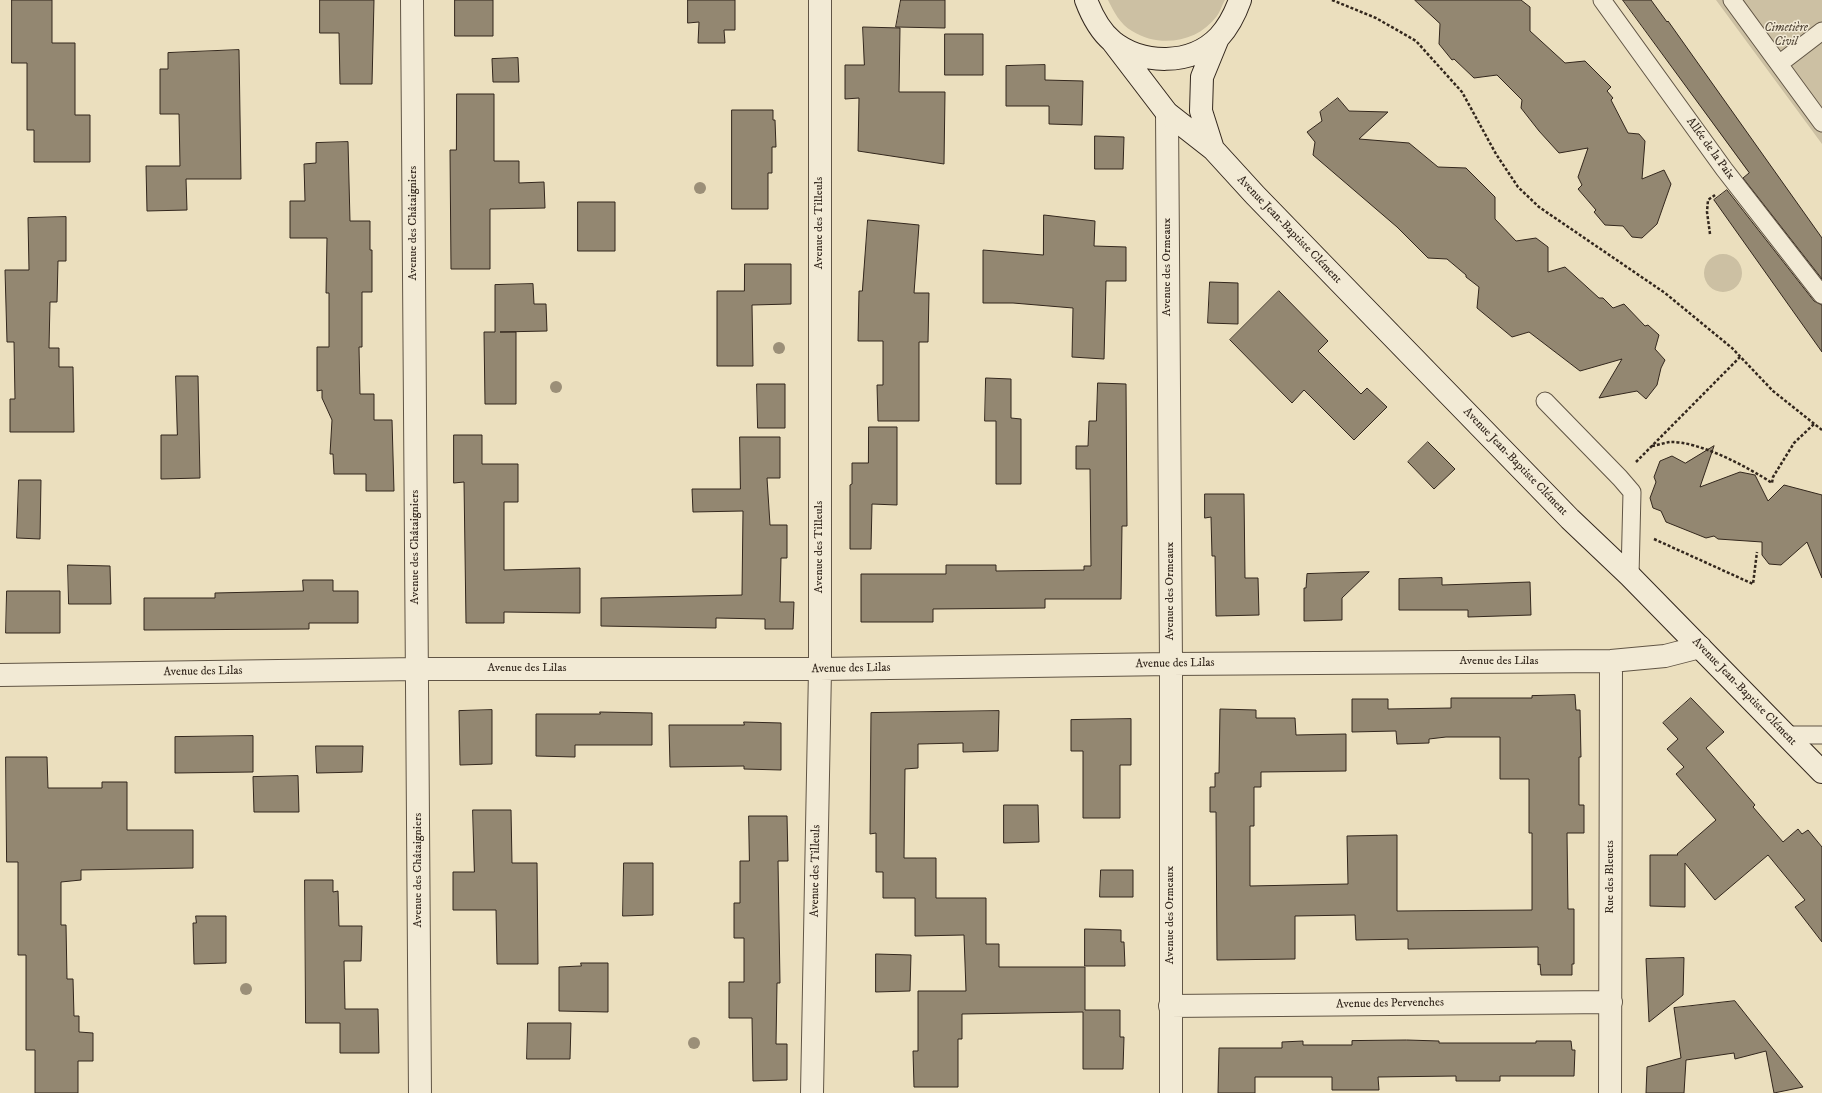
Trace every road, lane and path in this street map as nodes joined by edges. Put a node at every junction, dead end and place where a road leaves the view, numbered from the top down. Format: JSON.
{"nodes":[{"id":1,"x":412,"y":0,"type":"edge"},
{"id":2,"x":820,"y":0,"type":"edge"},
{"id":3,"x":1075,"y":0,"type":"edge"},
{"id":4,"x":1240,"y":0,"type":"edge"},
{"id":5,"x":1332,"y":0,"type":"edge"},
{"id":6,"x":1602,"y":0,"type":"edge"},
{"id":7,"x":1732,"y":0,"type":"edge"},
{"id":8,"x":1089,"y":8,"type":"edge"},
{"id":9,"x":1822,"y":31,"type":"edge"},
{"id":10,"x":1218,"y":38,"type":"junction"},
{"id":11,"x":1112,"y":41,"type":"junction"},
{"id":12,"x":1778,"y":64,"type":"junction"},
{"id":13,"x":1167,"y":113,"type":"junction"},
{"id":14,"x":1822,"y":123,"type":"edge"},
{"id":15,"x":1213,"y":149,"type":"junction"},
{"id":16,"x":1734,"y":181,"type":"junction"},
{"id":17,"x":1710,"y":234,"type":"dead end"},
{"id":18,"x":1822,"y":296,"type":"edge"},
{"id":19,"x":1740,"y":356,"type":"junction"},
{"id":20,"x":1545,"y":401,"type":"dead end"},
{"id":21,"x":1814,"y":424,"type":"junction"},
{"id":22,"x":1822,"y":430,"type":"edge"},
{"id":23,"x":1631,"y":532,"type":"junction"},
{"id":24,"x":1757,"y":552,"type":"dead end"},
{"id":25,"x":1630,"y":576,"type":"junction"},
{"id":26,"x":1700,"y":647,"type":"junction"},
{"id":27,"x":1611,"y":661,"type":"junction"},
{"id":28,"x":1171,"y":664,"type":"junction"},
{"id":29,"x":417,"y":669,"type":"junction"},
{"id":30,"x":820,"y":669,"type":"junction"},
{"id":31,"x":0,"y":675,"type":"edge"},
{"id":32,"x":1786,"y":735,"type":"junction"},
{"id":33,"x":1822,"y":735,"type":"edge"},
{"id":34,"x":1822,"y":772,"type":"edge"},
{"id":35,"x":1610,"y":1002,"type":"junction"},
{"id":36,"x":1170,"y":1006,"type":"junction"},
{"id":37,"x":420,"y":1093,"type":"edge"},
{"id":38,"x":812,"y":1093,"type":"edge"},
{"id":39,"x":1171,"y":1093,"type":"edge"},
{"id":40,"x":1610,"y":1093,"type":"edge"}],
"edges":[{"from":1,"to":29,"type":"street","name":"Avenue des Châtaigniers"},
{"from":2,"to":30,"type":"street","name":"Avenue des Tilleuls"},
{"from":3,"to":8,"type":"street"},
{"from":4,"to":10,"type":"street"},
{"from":5,"to":19,"type":"path"},
{"from":6,"to":16,"type":"lane","name":"Allée de la Paix"},
{"from":7,"to":12,"type":"lane"},
{"from":8,"to":11,"type":"street"},
{"from":9,"to":12,"type":"lane"},
{"from":10,"to":11,"type":"street"},
{"from":10,"to":15,"type":"street","name":"Avenue Jean-Baptiste Clément"},
{"from":11,"to":13,"type":"street","name":"Avenue Jean-Baptiste Clément"},
{"from":12,"to":14,"type":"lane"},
{"from":13,"to":15,"type":"street","name":"Avenue Jean-Baptiste Clément"},
{"from":13,"to":28,"type":"street","name":"Avenue des Ormeaux"},
{"from":15,"to":25,"type":"street","name":"Avenue Jean-Baptiste Clément"},
{"from":16,"to":17,"type":"path"},
{"from":16,"to":18,"type":"lane","name":"Allée de la Paix"},
{"from":19,"to":21,"type":"path"},
{"from":19,"to":21,"type":"path"},
{"from":20,"to":23,"type":"lane"},
{"from":21,"to":22,"type":"path"},
{"from":23,"to":24,"type":"path"},
{"from":23,"to":25,"type":"lane"},
{"from":25,"to":26,"type":"street","name":"Avenue Jean-Baptiste Clément"},
{"from":26,"to":27,"type":"street","name":"Avenue des Lilas"},
{"from":26,"to":32,"type":"street","name":"Avenue Jean-Baptiste Clément"},
{"from":27,"to":28,"type":"street","name":"Avenue des Lilas"},
{"from":27,"to":35,"type":"street","name":"Rue des Bleuets"},
{"from":28,"to":30,"type":"street","name":"Avenue des Lilas"},
{"from":28,"to":36,"type":"street","name":"Avenue des Ormeaux"},
{"from":29,"to":30,"type":"street","name":"Avenue des Lilas"},
{"from":29,"to":31,"type":"street","name":"Avenue des Lilas"},
{"from":29,"to":37,"type":"street","name":"Avenue des Châtaigniers"},
{"from":30,"to":38,"type":"street","name":"Avenue des Tilleuls"},
{"from":32,"to":33,"type":"lane"},
{"from":32,"to":34,"type":"street","name":"Avenue Jean-Baptiste Clément"},
{"from":35,"to":36,"type":"street","name":"Avenue des Pervenches"},
{"from":35,"to":40,"type":"street","name":"Rue des Bleuets"},
{"from":36,"to":39,"type":"street","name":"Avenue des Ormeaux"}]}
